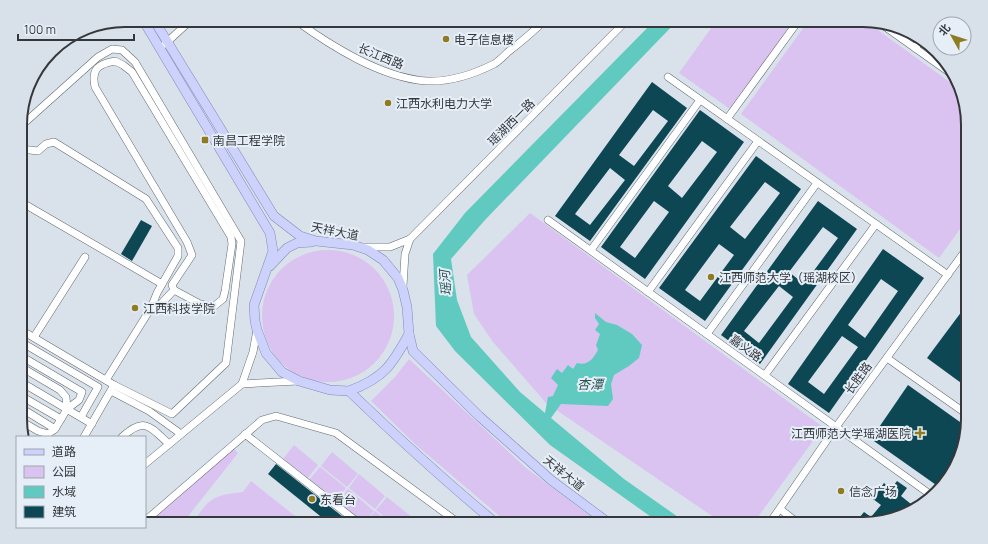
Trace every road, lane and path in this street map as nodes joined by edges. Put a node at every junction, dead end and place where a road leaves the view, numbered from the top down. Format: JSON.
{"nodes":[{"id":1,"x":147,"y":27,"type":"edge"},
{"id":2,"x":158,"y":27,"type":"edge"},
{"id":3,"x":183,"y":27,"type":"edge"},
{"id":4,"x":311,"y":27,"type":"edge"},
{"id":5,"x":538,"y":27,"type":"edge"},
{"id":6,"x":620,"y":27,"type":"edge"},
{"id":7,"x":794,"y":27,"type":"edge"},
{"id":8,"x":891,"y":31,"type":"edge"},
{"id":9,"x":167,"y":42,"type":"junction"},
{"id":10,"x":918,"y":44,"type":"edge"},
{"id":11,"x":160,"y":48,"type":"junction"},
{"id":12,"x":915,"y":48,"type":"junction"},
{"id":13,"x":943,"y":68,"type":"edge"},
{"id":14,"x":668,"y":77,"type":"dead end"},
{"id":15,"x":700,"y":100,"type":"junction"},
{"id":16,"x":727,"y":119,"type":"junction"},
{"id":17,"x":27,"y":121,"type":"edge"},
{"id":18,"x":758,"y":141,"type":"junction"},
{"id":19,"x":27,"y":150,"type":"edge"},
{"id":20,"x":817,"y":183,"type":"junction"},
{"id":21,"x":27,"y":205,"type":"edge"},
{"id":22,"x":548,"y":220,"type":"dead end"},
{"id":23,"x":876,"y":224,"type":"junction"},
{"id":24,"x":410,"y":239,"type":"junction"},
{"id":25,"x":316,"y":241,"type":"junction"},
{"id":26,"x":360,"y":247,"type":"junction"},
{"id":27,"x":591,"y":250,"type":"junction"},
{"id":28,"x":85,"y":257,"type":"dead end"},
{"id":29,"x":961,"y":257,"type":"edge"},
{"id":30,"x":267,"y":268,"type":"junction"},
{"id":31,"x":948,"y":275,"type":"junction"},
{"id":32,"x":162,"y":284,"type":"junction"},
{"id":33,"x":174,"y":290,"type":"junction"},
{"id":34,"x":403,"y":290,"type":"junction"},
{"id":35,"x":648,"y":292,"type":"junction"},
{"id":36,"x":151,"y":308,"type":"junction"},
{"id":37,"x":257,"y":330,"type":"junction"},
{"id":38,"x":27,"y":333,"type":"edge"},
{"id":39,"x":409,"y":334,"type":"junction"},
{"id":40,"x":707,"y":334,"type":"junction"},
{"id":41,"x":34,"y":337,"type":"junction"},
{"id":42,"x":27,"y":346,"type":"edge"},
{"id":43,"x":887,"y":358,"type":"junction"},
{"id":44,"x":27,"y":360,"type":"edge"},
{"id":45,"x":27,"y":371,"type":"edge"},
{"id":46,"x":765,"y":375,"type":"junction"},
{"id":47,"x":106,"y":380,"type":"junction"},
{"id":48,"x":299,"y":381,"type":"junction"},
{"id":49,"x":242,"y":384,"type":"junction"},
{"id":50,"x":27,"y":386,"type":"edge"},
{"id":51,"x":112,"y":388,"type":"junction"},
{"id":52,"x":349,"y":391,"type":"junction"},
{"id":53,"x":27,"y":399,"type":"edge"},
{"id":54,"x":67,"y":409,"type":"junction"},
{"id":55,"x":961,"y":410,"type":"edge"},
{"id":56,"x":27,"y":412,"type":"edge"},
{"id":57,"x":81,"y":417,"type":"junction"},
{"id":58,"x":61,"y":419,"type":"junction"},
{"id":59,"x":92,"y":424,"type":"junction"},
{"id":60,"x":27,"y":425,"type":"edge"},
{"id":61,"x":836,"y":427,"type":"junction"},
{"id":62,"x":55,"y":428,"type":"junction"},
{"id":63,"x":181,"y":434,"type":"junction"},
{"id":64,"x":245,"y":434,"type":"junction"},
{"id":65,"x":85,"y":436,"type":"edge"},
{"id":66,"x":123,"y":436,"type":"edge"},
{"id":67,"x":169,"y":444,"type":"junction"},
{"id":68,"x":146,"y":463,"type":"edge"},
{"id":69,"x":928,"y":493,"type":"edge"},
{"id":70,"x":780,"y":509,"type":"junction"},
{"id":71,"x":151,"y":517,"type":"edge"},
{"id":72,"x":351,"y":517,"type":"edge"},
{"id":73,"x":450,"y":517,"type":"edge"},
{"id":74,"x":488,"y":517,"type":"edge"},
{"id":75,"x":601,"y":517,"type":"edge"},
{"id":76,"x":775,"y":517,"type":"edge"},
{"id":77,"x":791,"y":517,"type":"edge"}],
"edges":[{"from":1,"to":11,"type":"main road"},
{"from":2,"to":9,"type":"main road","name":"天祥大道"},
{"from":3,"to":9,"type":"street"},
{"from":4,"to":5,"type":"street","name":"长江西路"},
{"from":6,"to":24,"type":"street","name":"瑶湖西一路"},
{"from":7,"to":16,"type":"street"},
{"from":8,"to":12,"type":"street"},
{"from":9,"to":11,"type":"street"},
{"from":9,"to":25,"type":"main road","name":"天祥大道"},
{"from":10,"to":12,"type":"street"},
{"from":11,"to":30,"type":"main road"},
{"from":12,"to":13,"type":"street"},
{"from":14,"to":15,"type":"street"},
{"from":15,"to":16,"type":"street"},
{"from":15,"to":27,"type":"street"},
{"from":16,"to":18,"type":"street"},
{"from":17,"to":51,"type":"street"},
{"from":18,"to":20,"type":"street"},
{"from":18,"to":35,"type":"street"},
{"from":19,"to":32,"type":"street"},
{"from":20,"to":23,"type":"street"},
{"from":20,"to":40,"type":"street"},
{"from":21,"to":32,"type":"street"},
{"from":22,"to":27,"type":"street","name":"嘉义路"},
{"from":23,"to":31,"type":"street"},
{"from":23,"to":46,"type":"street"},
{"from":24,"to":26,"type":"street"},
{"from":24,"to":34,"type":"street"},
{"from":25,"to":26,"type":"main road","name":"天祥大道"},
{"from":25,"to":30,"type":"main road"},
{"from":26,"to":34,"type":"main road","name":"天祥大道"},
{"from":27,"to":35,"type":"street","name":"嘉义路"},
{"from":28,"to":41,"type":"street"},
{"from":29,"to":31,"type":"street","name":"长胜路"},
{"from":30,"to":37,"type":"main road"},
{"from":31,"to":43,"type":"street","name":"长胜路"},
{"from":32,"to":36,"type":"street"},
{"from":33,"to":33,"type":"street"},
{"from":33,"to":36,"type":"street"},
{"from":34,"to":39,"type":"main road","name":"天祥大道"},
{"from":35,"to":40,"type":"street","name":"嘉义路"},
{"from":36,"to":47,"type":"street"},
{"from":37,"to":48,"type":"main road"},
{"from":37,"to":49,"type":"street"},
{"from":38,"to":41,"type":"street"},
{"from":39,"to":52,"type":"main road"},
{"from":39,"to":75,"type":"main road","name":"天祥大道"},
{"from":40,"to":46,"type":"street","name":"嘉义路"},
{"from":41,"to":47,"type":"street"},
{"from":42,"to":57,"type":"street"},
{"from":43,"to":55,"type":"street"},
{"from":43,"to":61,"type":"street","name":"长胜路"},
{"from":44,"to":54,"type":"street"},
{"from":45,"to":54,"type":"street"},
{"from":46,"to":61,"type":"street","name":"嘉义路"},
{"from":47,"to":51,"type":"street"},
{"from":48,"to":49,"type":"street"},
{"from":48,"to":52,"type":"main road"},
{"from":49,"to":63,"type":"street"},
{"from":50,"to":54,"type":"street"},
{"from":51,"to":59,"type":"street"},
{"from":51,"to":63,"type":"street"},
{"from":52,"to":74,"type":"main road"},
{"from":53,"to":58,"type":"street"},
{"from":54,"to":57,"type":"street"},
{"from":54,"to":58,"type":"street"},
{"from":56,"to":62,"type":"street"},
{"from":57,"to":59,"type":"street"},
{"from":58,"to":62,"type":"street"},
{"from":59,"to":65,"type":"street"},
{"from":60,"to":62,"type":"street"},
{"from":61,"to":69,"type":"street","name":"嘉义路"},
{"from":61,"to":70,"type":"street","name":"长胜路"},
{"from":63,"to":67,"type":"street"},
{"from":64,"to":71,"type":"street"},
{"from":64,"to":72,"type":"street"},
{"from":64,"to":73,"type":"street"},
{"from":66,"to":67,"type":"street"},
{"from":67,"to":68,"type":"street"},
{"from":70,"to":76,"type":"street","name":"长胜路"},
{"from":70,"to":77,"type":"street"}]}
